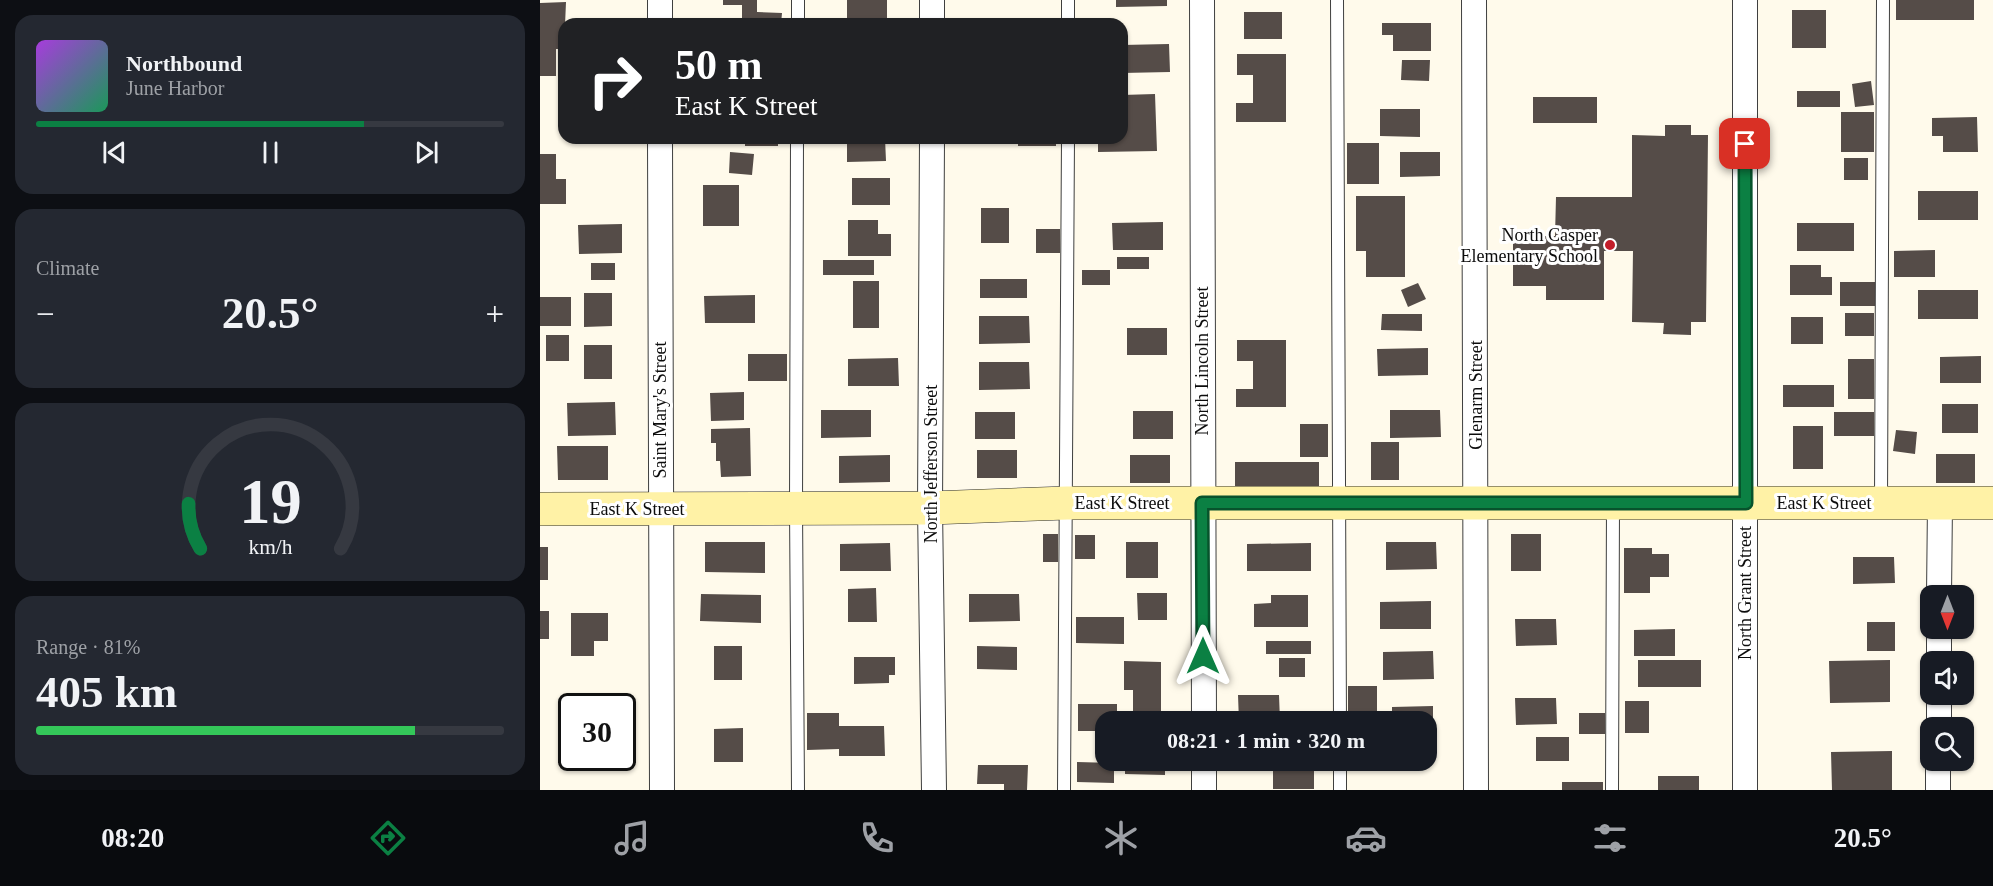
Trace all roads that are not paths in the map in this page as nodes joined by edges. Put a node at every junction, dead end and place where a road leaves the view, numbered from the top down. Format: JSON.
{"nodes":[{"id":1,"x":660,"y":0,"type":"edge"},
{"id":2,"x":798,"y":0,"type":"edge"},
{"id":3,"x":932,"y":0,"type":"edge"},
{"id":4,"x":1068,"y":0,"type":"edge"},
{"id":5,"x":1202,"y":0,"type":"edge"},
{"id":6,"x":1337,"y":0,"type":"edge"},
{"id":7,"x":1474,"y":0,"type":"edge"},
{"id":8,"x":1745,"y":0,"type":"edge"},
{"id":9,"x":1882,"y":0,"type":"edge"},
{"id":10,"x":660,"y":18,"type":"edge"},
{"id":11,"x":798,"y":18,"type":"edge"},
{"id":12,"x":932,"y":18,"type":"edge"},
{"id":13,"x":1068,"y":18,"type":"edge"},
{"id":14,"x":660,"y":144,"type":"edge"},
{"id":15,"x":797,"y":144,"type":"edge"},
{"id":16,"x":932,"y":144,"type":"edge"},
{"id":17,"x":1068,"y":144,"type":"edge"},
{"id":18,"x":1067,"y":503,"type":"junction"},
{"id":19,"x":1202,"y":503,"type":"junction"},
{"id":20,"x":1339,"y":503,"type":"junction"},
{"id":21,"x":1476,"y":503,"type":"junction"},
{"id":22,"x":1613,"y":503,"type":"junction"},
{"id":23,"x":1746,"y":503,"type":"junction"},
{"id":24,"x":1881,"y":503,"type":"junction"},
{"id":25,"x":1940,"y":503,"type":"junction"},
{"id":26,"x":1993,"y":503,"type":"edge"},
{"id":27,"x":796,"y":507,"type":"junction"},
{"id":28,"x":930,"y":508,"type":"junction"},
{"id":29,"x":540,"y":509,"type":"edge"},
{"id":30,"x":660,"y":509,"type":"junction"},
{"id":31,"x":1939,"y":585,"type":"edge"},
{"id":32,"x":1204,"y":711,"type":"edge"},
{"id":33,"x":1340,"y":711,"type":"edge"},
{"id":34,"x":1204,"y":771,"type":"edge"},
{"id":35,"x":1340,"y":771,"type":"edge"},
{"id":36,"x":1938,"y":771,"type":"edge"},
{"id":37,"x":662,"y":790,"type":"edge"},
{"id":38,"x":798,"y":790,"type":"edge"},
{"id":39,"x":934,"y":790,"type":"edge"},
{"id":40,"x":1064,"y":790,"type":"edge"},
{"id":41,"x":1204,"y":790,"type":"edge"},
{"id":42,"x":1340,"y":790,"type":"edge"},
{"id":43,"x":1476,"y":790,"type":"edge"},
{"id":44,"x":1612,"y":790,"type":"edge"},
{"id":45,"x":1745,"y":790,"type":"edge"},
{"id":46,"x":1938,"y":790,"type":"edge"}],
"edges":[{"from":1,"to":10,"type":"street"},
{"from":2,"to":11,"type":"lane"},
{"from":3,"to":12,"type":"street"},
{"from":4,"to":13,"type":"lane"},
{"from":5,"to":19,"type":"street","name":"North Lincoln Street"},
{"from":6,"to":20,"type":"lane"},
{"from":7,"to":21,"type":"street","name":"Glenarm Street"},
{"from":8,"to":23,"type":"street","name":"North Grant Street"},
{"from":9,"to":24,"type":"lane"},
{"from":14,"to":30,"type":"street","name":"Saint Mary's Street"},
{"from":15,"to":27,"type":"lane"},
{"from":16,"to":28,"type":"street","name":"North Jefferson Street"},
{"from":17,"to":18,"type":"lane"},
{"from":18,"to":19,"type":"street","name":"East K Street"},
{"from":18,"to":28,"type":"street","name":"East K Street"},
{"from":18,"to":40,"type":"lane"},
{"from":19,"to":20,"type":"street","name":"East K Street"},
{"from":19,"to":32,"type":"street","name":"North Lincoln Street"},
{"from":20,"to":21,"type":"street","name":"East K Street"},
{"from":20,"to":33,"type":"lane"},
{"from":21,"to":22,"type":"street","name":"East K Street"},
{"from":21,"to":43,"type":"street","name":"Glenarm Street"},
{"from":22,"to":23,"type":"street","name":"East K Street"},
{"from":22,"to":44,"type":"lane"},
{"from":23,"to":24,"type":"street","name":"East K Street"},
{"from":23,"to":45,"type":"street","name":"North Grant Street"},
{"from":24,"to":25,"type":"street","name":"East K Street"},
{"from":25,"to":26,"type":"street","name":"East K Street"},
{"from":25,"to":31,"type":"street"},
{"from":27,"to":28,"type":"street","name":"East K Street"},
{"from":27,"to":30,"type":"street","name":"East K Street"},
{"from":27,"to":38,"type":"lane"},
{"from":28,"to":39,"type":"street","name":"North Jefferson Street"},
{"from":29,"to":30,"type":"street","name":"East K Street"},
{"from":30,"to":37,"type":"street","name":"Saint Mary's Street"},
{"from":34,"to":41,"type":"street"},
{"from":35,"to":42,"type":"lane"},
{"from":36,"to":46,"type":"street"}]}
